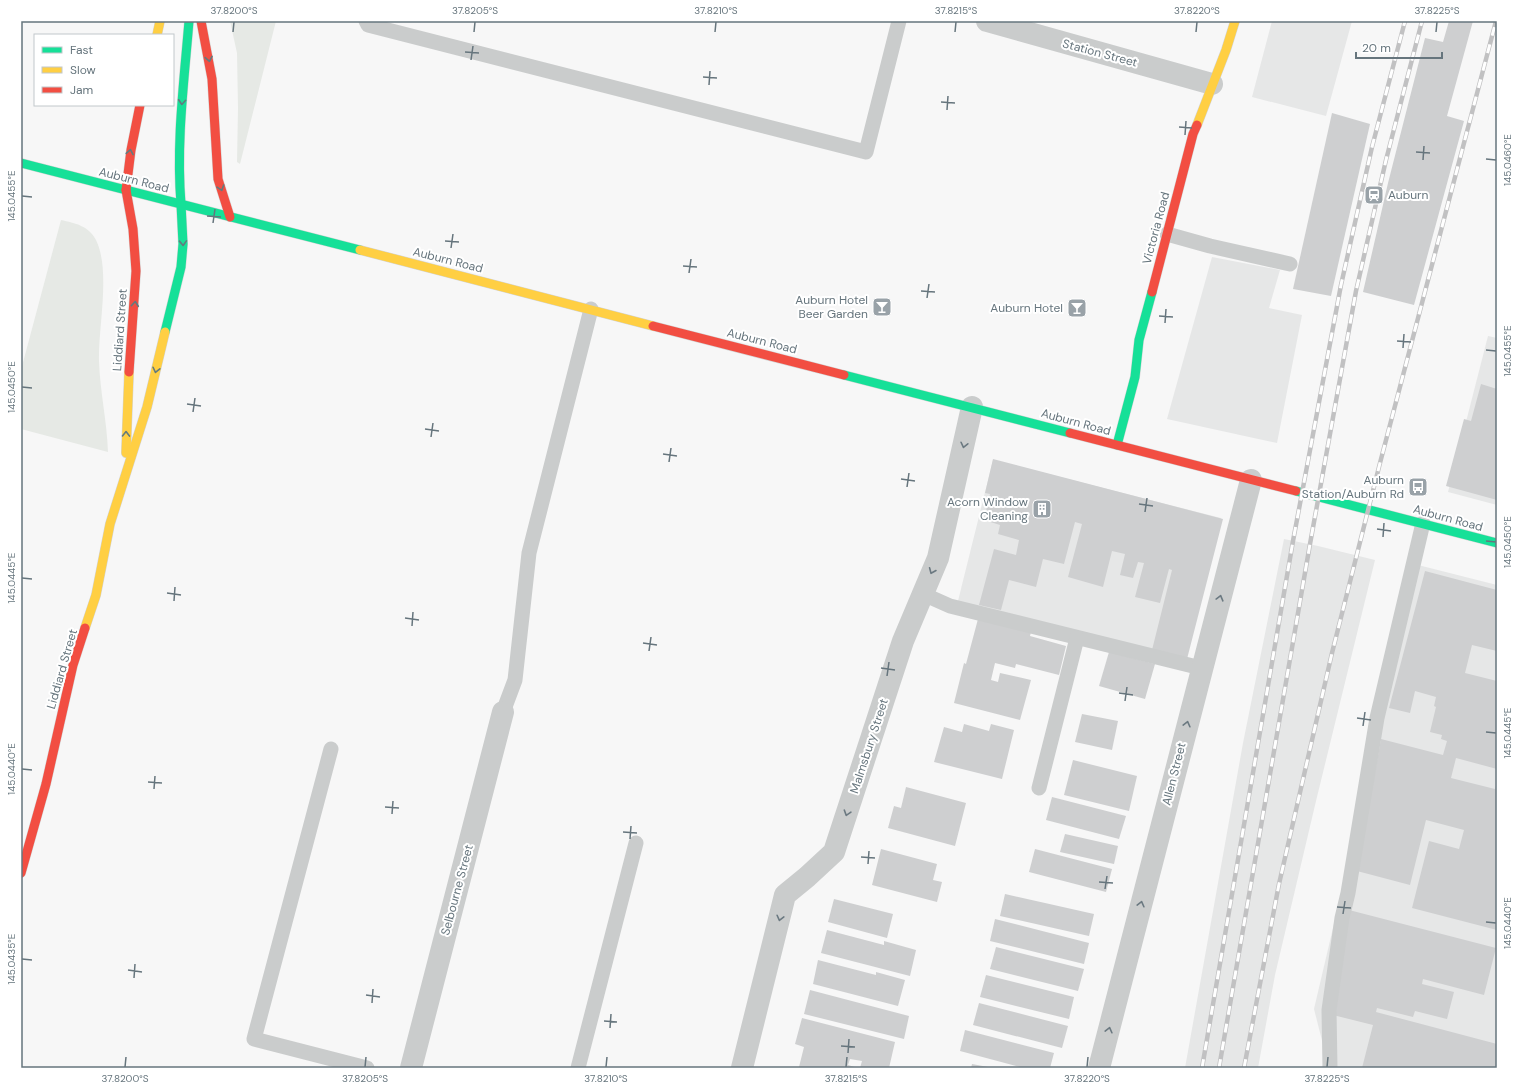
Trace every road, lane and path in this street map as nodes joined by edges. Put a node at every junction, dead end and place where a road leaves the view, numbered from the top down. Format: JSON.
{"nodes":[{"id":1,"x":160,"y":21,"type":"edge"},
{"id":2,"x":189,"y":21,"type":"edge"},
{"id":3,"x":201,"y":21,"type":"edge"},
{"id":4,"x":366,"y":21,"type":"edge"},
{"id":5,"x":899,"y":21,"type":"edge"},
{"id":6,"x":987,"y":21,"type":"edge"},
{"id":7,"x":1235,"y":21,"type":"edge"},
{"id":8,"x":157,"y":34,"type":"edge"},
{"id":9,"x":1212,"y":84,"type":"junction"},
{"id":10,"x":140,"y":106,"type":"edge"},
{"id":11,"x":21,"y":163,"type":"edge"},
{"id":12,"x":126,"y":190,"type":"junction"},
{"id":13,"x":181,"y":204,"type":"junction"},
{"id":14,"x":230,"y":216,"type":"junction"},
{"id":15,"x":1167,"y":234,"type":"junction"},
{"id":16,"x":1290,"y":264,"type":"dead end"},
{"id":17,"x":591,"y":309,"type":"junction"},
{"id":18,"x":972,"y":408,"type":"junction"},
{"id":19,"x":1117,"y":445,"type":"junction"},
{"id":20,"x":126,"y":473,"type":"junction"},
{"id":21,"x":1251,"y":480,"type":"junction"},
{"id":22,"x":1423,"y":523,"type":"junction"},
{"id":23,"x":1497,"y":543,"type":"edge"},
{"id":24,"x":923,"y":594,"type":"junction"},
{"id":25,"x":1077,"y":638,"type":"junction"},
{"id":26,"x":1201,"y":668,"type":"junction"},
{"id":27,"x":504,"y":712,"type":"joint"},
{"id":28,"x":331,"y":749,"type":"dead end"},
{"id":29,"x":1039,"y":788,"type":"dead end"},
{"id":30,"x":636,"y":843,"type":"dead end"},
{"id":31,"x":21,"y":873,"type":"edge"},
{"id":32,"x":367,"y":1068,"type":"edge"},
{"id":33,"x":411,"y":1068,"type":"edge"},
{"id":34,"x":578,"y":1068,"type":"edge"},
{"id":35,"x":742,"y":1068,"type":"edge"},
{"id":36,"x":1099,"y":1068,"type":"edge"},
{"id":37,"x":1330,"y":1068,"type":"edge"}],
"edges":[{"from":1,"to":8,"type":"main road"},
{"from":2,"to":13,"type":"main road","name":"Liddiard Street","one_way":true},
{"from":3,"to":14,"type":"main road","one_way":true},
{"from":4,"to":5,"type":"lane"},
{"from":6,"to":9,"type":"street","name":"Station Street"},
{"from":7,"to":9,"type":"main road","name":"Victoria Road"},
{"from":9,"to":15,"type":"main road","name":"Victoria Road"},
{"from":12,"to":10,"type":"main road","name":"Liddiard Street","one_way":true},
{"from":11,"to":12,"type":"main road","name":"Auburn Road"},
{"from":12,"to":13,"type":"main road","name":"Auburn Road"},
{"from":20,"to":12,"type":"main road","name":"Liddiard Street","one_way":true},
{"from":13,"to":14,"type":"main road","name":"Auburn Road"},
{"from":13,"to":20,"type":"main road","name":"Liddiard Street","one_way":true},
{"from":14,"to":17,"type":"main road","name":"Auburn Road"},
{"from":15,"to":16,"type":"lane"},
{"from":15,"to":19,"type":"main road","name":"Victoria Road"},
{"from":17,"to":18,"type":"main road","name":"Auburn Road"},
{"from":17,"to":27,"type":"lane"},
{"from":18,"to":19,"type":"main road","name":"Auburn Road"},
{"from":18,"to":24,"type":"street","name":"Malmsbury Street","one_way":true},
{"from":19,"to":21,"type":"main road","name":"Auburn Road"},
{"from":20,"to":31,"type":"main road","name":"Liddiard Street"},
{"from":21,"to":22,"type":"main road","name":"Auburn Road"},
{"from":26,"to":21,"type":"street","name":"Allen Street","one_way":true},
{"from":22,"to":23,"type":"main road","name":"Auburn Road"},
{"from":22,"to":37,"type":"lane"},
{"from":24,"to":25,"type":"lane"},
{"from":24,"to":35,"type":"street","name":"Malmsbury Street","one_way":true},
{"from":25,"to":26,"type":"lane"},
{"from":25,"to":29,"type":"lane"},
{"from":36,"to":26,"type":"street","name":"Allen Street","one_way":true},
{"from":27,"to":33,"type":"street","name":"Selbourne Street"},
{"from":28,"to":32,"type":"lane"},
{"from":30,"to":34,"type":"lane"}]}
